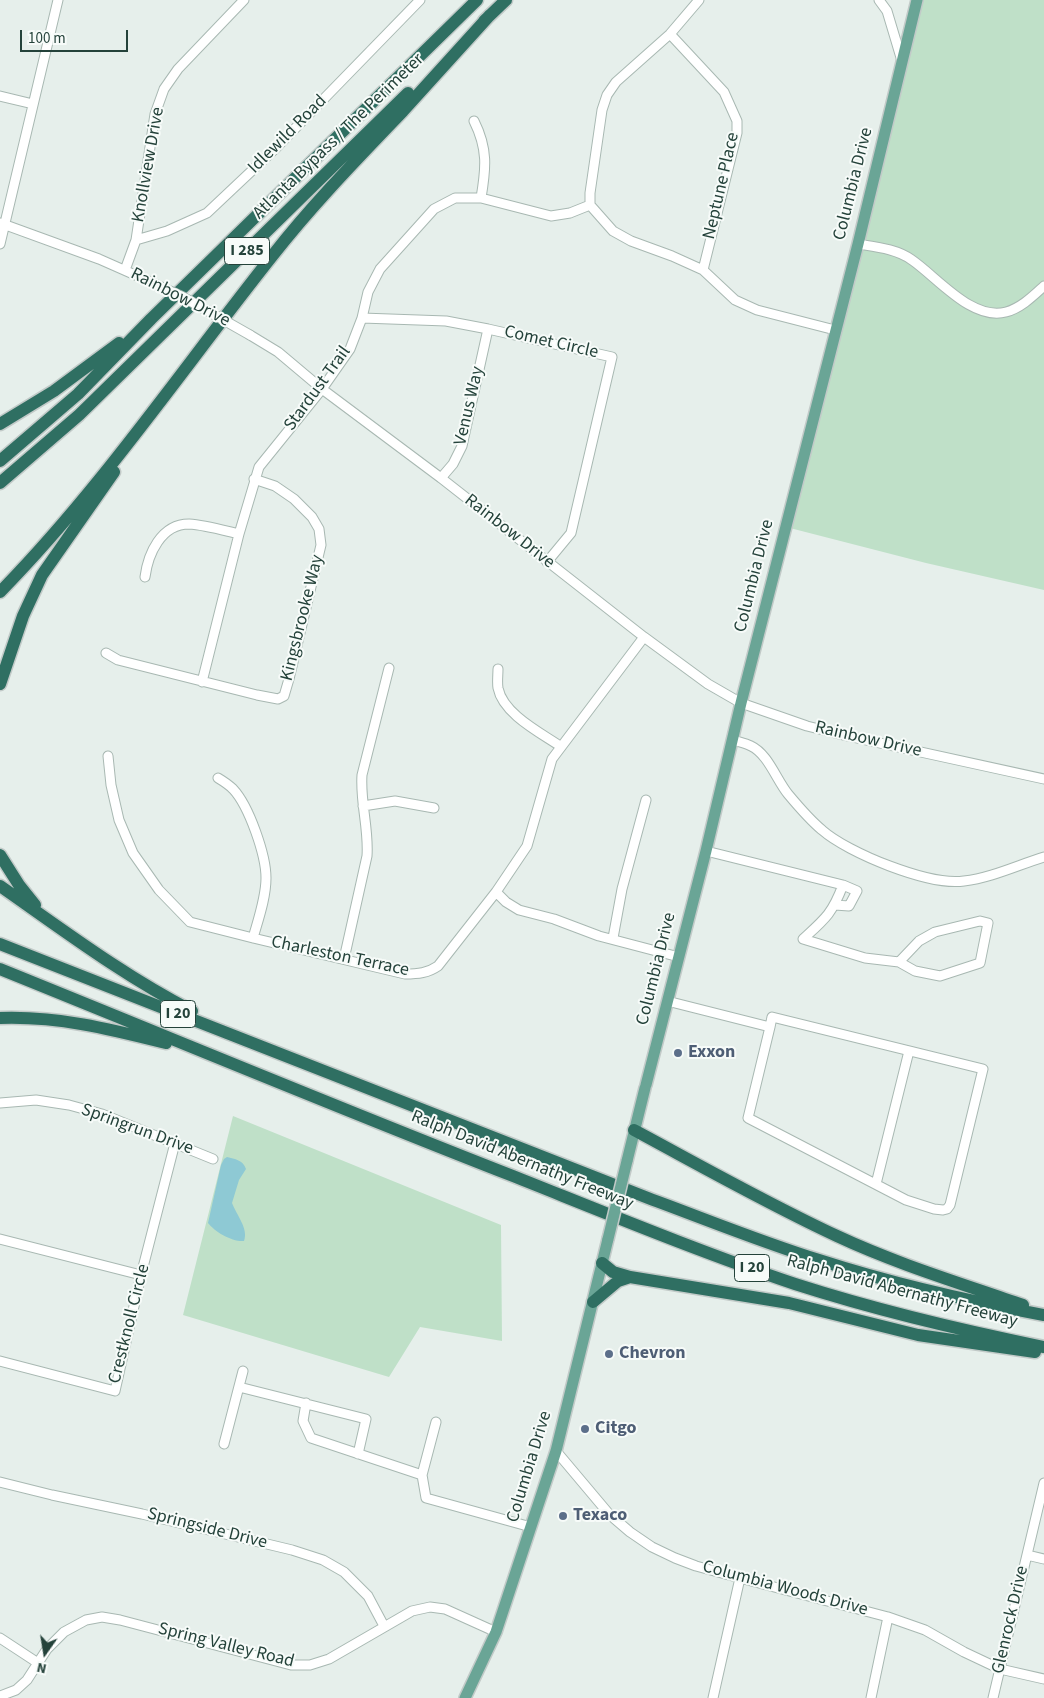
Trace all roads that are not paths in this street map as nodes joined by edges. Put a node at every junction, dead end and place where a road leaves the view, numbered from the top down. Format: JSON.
{"nodes":[{"id":1,"x":58,"y":0,"type":"edge"},
{"id":2,"x":244,"y":0,"type":"edge"},
{"id":3,"x":420,"y":0,"type":"edge"},
{"id":4,"x":477,"y":0,"type":"edge"},
{"id":5,"x":506,"y":0,"type":"edge"},
{"id":6,"x":699,"y":0,"type":"edge"},
{"id":7,"x":880,"y":0,"type":"edge"},
{"id":8,"x":917,"y":0,"type":"edge"},
{"id":9,"x":490,"y":15,"type":"junction"},
{"id":10,"x":670,"y":34,"type":"junction"},
{"id":11,"x":902,"y":61,"type":"junction"},
{"id":12,"x":0,"y":96,"type":"edge"},
{"id":13,"x":33,"y":104,"type":"junction"},
{"id":14,"x":474,"y":121,"type":"dead end"},
{"id":15,"x":481,"y":198,"type":"junction"},
{"id":16,"x":590,"y":205,"type":"junction"},
{"id":17,"x":3,"y":224,"type":"edge"},
{"id":18,"x":136,"y":240,"type":"junction"},
{"id":19,"x":0,"y":244,"type":"edge"},
{"id":20,"x":858,"y":244,"type":"junction"},
{"id":21,"x":125,"y":270,"type":"junction"},
{"id":22,"x":703,"y":270,"type":"junction"},
{"id":23,"x":1044,"y":286,"type":"edge"},
{"id":24,"x":362,"y":318,"type":"junction"},
{"id":25,"x":151,"y":319,"type":"junction"},
{"id":26,"x":488,"y":329,"type":"junction"},
{"id":27,"x":835,"y":330,"type":"junction"},
{"id":28,"x":202,"y":348,"type":"junction"},
{"id":29,"x":322,"y":389,"type":"junction"},
{"id":30,"x":0,"y":424,"type":"edge"},
{"id":31,"x":0,"y":461,"type":"edge"},
{"id":32,"x":440,"y":478,"type":"junction"},
{"id":33,"x":254,"y":479,"type":"junction"},
{"id":34,"x":0,"y":483,"type":"edge"},
{"id":35,"x":239,"y":534,"type":"junction"},
{"id":36,"x":547,"y":562,"type":"junction"},
{"id":37,"x":145,"y":577,"type":"dead end"},
{"id":38,"x":0,"y":592,"type":"edge"},
{"id":39,"x":644,"y":637,"type":"junction"},
{"id":40,"x":106,"y":653,"type":"dead end"},
{"id":41,"x":388,"y":668,"type":"dead end"},
{"id":42,"x":498,"y":669,"type":"dead end"},
{"id":43,"x":202,"y":682,"type":"junction"},
{"id":44,"x":0,"y":684,"type":"edge"},
{"id":45,"x":741,"y":702,"type":"junction"},
{"id":46,"x":733,"y":740,"type":"junction"},
{"id":47,"x":560,"y":746,"type":"junction"},
{"id":48,"x":108,"y":756,"type":"dead end"},
{"id":49,"x":218,"y":778,"type":"dead end"},
{"id":50,"x":1044,"y":778,"type":"edge"},
{"id":51,"x":646,"y":800,"type":"dead end"},
{"id":52,"x":363,"y":806,"type":"junction"},
{"id":53,"x":434,"y":808,"type":"dead end"},
{"id":54,"x":706,"y":850,"type":"junction"},
{"id":55,"x":0,"y":855,"type":"edge"},
{"id":56,"x":1044,"y":857,"type":"edge"},
{"id":57,"x":843,"y":885,"type":"junction"},
{"id":58,"x":0,"y":886,"type":"edge"},
{"id":59,"x":496,"y":892,"type":"junction"},
{"id":60,"x":835,"y":905,"type":"junction"},
{"id":61,"x":56,"y":926,"type":"junction"},
{"id":62,"x":253,"y":938,"type":"junction"},
{"id":63,"x":613,"y":938,"type":"junction"},
{"id":64,"x":0,"y":944,"type":"edge"},
{"id":65,"x":679,"y":957,"type":"junction"},
{"id":66,"x":344,"y":960,"type":"junction"},
{"id":67,"x":898,"y":962,"type":"junction"},
{"id":68,"x":0,"y":969,"type":"edge"},
{"id":69,"x":667,"y":1001,"type":"junction"},
{"id":70,"x":0,"y":1018,"type":"edge"},
{"id":71,"x":770,"y":1027,"type":"junction"},
{"id":72,"x":909,"y":1051,"type":"junction"},
{"id":73,"x":214,"y":1056,"type":"junction"},
{"id":74,"x":357,"y":1084,"type":"junction"},
{"id":75,"x":0,"y":1103,"type":"edge"},
{"id":76,"x":634,"y":1130,"type":"junction"},
{"id":77,"x":175,"y":1143,"type":"junction"},
{"id":78,"x":213,"y":1159,"type":"dead end"},
{"id":79,"x":876,"y":1184,"type":"junction"},
{"id":80,"x":0,"y":1240,"type":"edge"},
{"id":81,"x":602,"y":1263,"type":"junction"},
{"id":82,"x":141,"y":1275,"type":"junction"},
{"id":83,"x":630,"y":1277,"type":"junction"},
{"id":84,"x":593,"y":1302,"type":"junction"},
{"id":85,"x":1044,"y":1312,"type":"edge"},
{"id":86,"x":1044,"y":1315,"type":"edge"},
{"id":87,"x":1044,"y":1347,"type":"edge"},
{"id":88,"x":1044,"y":1353,"type":"edge"},
{"id":89,"x":0,"y":1361,"type":"edge"},
{"id":90,"x":244,"y":1371,"type":"dead end"},
{"id":91,"x":239,"y":1387,"type":"junction"},
{"id":92,"x":306,"y":1402,"type":"junction"},
{"id":93,"x":436,"y":1422,"type":"dead end"},
{"id":94,"x":224,"y":1444,"type":"dead end"},
{"id":95,"x":556,"y":1451,"type":"junction"},
{"id":96,"x":358,"y":1454,"type":"junction"},
{"id":97,"x":422,"y":1475,"type":"junction"},
{"id":98,"x":0,"y":1482,"type":"edge"},
{"id":99,"x":1044,"y":1483,"type":"edge"},
{"id":100,"x":530,"y":1527,"type":"junction"},
{"id":101,"x":1027,"y":1555,"type":"junction"},
{"id":102,"x":1044,"y":1559,"type":"edge"},
{"id":103,"x":740,"y":1578,"type":"junction"},
{"id":104,"x":888,"y":1617,"type":"junction"},
{"id":105,"x":384,"y":1626,"type":"junction"},
{"id":106,"x":496,"y":1632,"type":"junction"},
{"id":107,"x":0,"y":1638,"type":"edge"},
{"id":108,"x":38,"y":1663,"type":"junction"},
{"id":109,"x":1000,"y":1669,"type":"junction"},
{"id":110,"x":1044,"y":1679,"type":"edge"},
{"id":111,"x":0,"y":1696,"type":"edge"},
{"id":112,"x":466,"y":1698,"type":"edge"},
{"id":113,"x":713,"y":1698,"type":"edge"},
{"id":114,"x":871,"y":1698,"type":"edge"},
{"id":115,"x":993,"y":1698,"type":"edge"}],
"edges":[{"from":1,"to":13,"type":"street"},
{"from":2,"to":18,"type":"street","name":"Knollview Drive"},
{"from":3,"to":18,"type":"street","name":"Idlewild Road"},
{"from":4,"to":25,"type":"highway","name":"Atlanta Bypass / The Perimeter","number":"I 285"},
{"from":5,"to":9,"type":"highway","name":"Atlanta Bypass / The Perimeter","number":"I 285"},
{"from":6,"to":10,"type":"street"},
{"from":7,"to":11,"type":"street"},
{"from":8,"to":11,"type":"main road","name":"Columbia Drive"},
{"from":9,"to":28,"type":"highway"},
{"from":9,"to":34,"type":"highway","name":"Atlanta Bypass / The Perimeter","number":"I 285"},
{"from":10,"to":16,"type":"street"},
{"from":10,"to":22,"type":"street","name":"Neptune Place"},
{"from":11,"to":20,"type":"main road","name":"Columbia Drive"},
{"from":12,"to":13,"type":"street"},
{"from":13,"to":17,"type":"street"},
{"from":14,"to":15,"type":"street"},
{"from":15,"to":16,"type":"street","name":"Stardust Trail"},
{"from":15,"to":24,"type":"street","name":"Stardust Trail"},
{"from":16,"to":22,"type":"street"},
{"from":17,"to":19,"type":"street"},
{"from":17,"to":21,"type":"street","name":"Rainbow Drive"},
{"from":18,"to":21,"type":"street","name":"Knollview Drive"},
{"from":20,"to":23,"type":"street"},
{"from":20,"to":27,"type":"main road","name":"Columbia Drive"},
{"from":21,"to":29,"type":"street","name":"Rainbow Drive","bridge":true},
{"from":22,"to":27,"type":"street"},
{"from":24,"to":26,"type":"street","name":"Comet Circle"},
{"from":24,"to":29,"type":"street","name":"Stardust Trail"},
{"from":25,"to":30,"type":"highway"},
{"from":25,"to":31,"type":"highway","name":"Atlanta Bypass / The Perimeter","number":"I 285"},
{"from":26,"to":32,"type":"street","name":"Venus Way"},
{"from":26,"to":36,"type":"street","name":"Comet Circle"},
{"from":27,"to":45,"type":"main road","name":"Columbia Drive"},
{"from":28,"to":38,"type":"highway"},
{"from":28,"to":44,"type":"highway"},
{"from":29,"to":32,"type":"street","name":"Rainbow Drive"},
{"from":29,"to":33,"type":"street","name":"Stardust Trail"},
{"from":32,"to":36,"type":"street","name":"Rainbow Drive"},
{"from":33,"to":35,"type":"street","name":"Stardust Trail"},
{"from":33,"to":43,"type":"street","name":"Kingsbrooke Way"},
{"from":35,"to":37,"type":"street"},
{"from":35,"to":43,"type":"street","name":"Stardust Trail"},
{"from":36,"to":39,"type":"street","name":"Rainbow Drive"},
{"from":39,"to":45,"type":"street","name":"Rainbow Drive"},
{"from":39,"to":47,"type":"street","name":"Charleston Terrace"},
{"from":40,"to":43,"type":"street","name":"Kingsbrooke Way"},
{"from":41,"to":52,"type":"street"},
{"from":42,"to":47,"type":"street"},
{"from":45,"to":46,"type":"main road","name":"Columbia Drive"},
{"from":45,"to":50,"type":"street","name":"Rainbow Drive"},
{"from":46,"to":54,"type":"main road","name":"Columbia Drive"},
{"from":46,"to":56,"type":"street"},
{"from":47,"to":59,"type":"street","name":"Charleston Terrace"},
{"from":48,"to":62,"type":"street","name":"Charleston Terrace"},
{"from":49,"to":62,"type":"street"},
{"from":51,"to":63,"type":"street"},
{"from":52,"to":53,"type":"street"},
{"from":52,"to":66,"type":"street"},
{"from":54,"to":57,"type":"street"},
{"from":54,"to":65,"type":"main road","name":"Columbia Drive"},
{"from":55,"to":61,"type":"highway"},
{"from":57,"to":60,"type":"street"},
{"from":57,"to":60,"type":"street"},
{"from":58,"to":61,"type":"highway"},
{"from":59,"to":63,"type":"street"},
{"from":59,"to":66,"type":"street","name":"Charleston Terrace"},
{"from":60,"to":67,"type":"street"},
{"from":61,"to":74,"type":"highway"},
{"from":62,"to":66,"type":"street","name":"Charleston Terrace"},
{"from":63,"to":65,"type":"street"},
{"from":64,"to":74,"type":"highway","name":"Ralph David Abernathy Freeway","number":"I 20"},
{"from":65,"to":69,"type":"main road","name":"Columbia Drive"},
{"from":67,"to":67,"type":"street"},
{"from":68,"to":73,"type":"highway","name":"Ralph David Abernathy Freeway","number":"I 20"},
{"from":69,"to":71,"type":"street"},
{"from":69,"to":76,"type":"main road","name":"Columbia Drive"},
{"from":70,"to":73,"type":"highway"},
{"from":71,"to":72,"type":"street"},
{"from":71,"to":79,"type":"street"},
{"from":72,"to":79,"type":"street"},
{"from":72,"to":79,"type":"street"},
{"from":73,"to":87,"type":"highway","name":"Ralph David Abernathy Freeway","number":"I 20"},
{"from":74,"to":86,"type":"highway","name":"Ralph David Abernathy Freeway","number":"I 20"},
{"from":75,"to":77,"type":"street","name":"Springrun Drive"},
{"from":76,"to":81,"type":"main road","name":"Columbia Drive","bridge":true},
{"from":76,"to":85,"type":"highway"},
{"from":77,"to":78,"type":"street","name":"Springrun Drive"},
{"from":77,"to":82,"type":"street","name":"Crestknoll Circle"},
{"from":80,"to":82,"type":"street"},
{"from":81,"to":83,"type":"highway"},
{"from":81,"to":84,"type":"main road","name":"Columbia Drive"},
{"from":82,"to":89,"type":"street","name":"Crestknoll Circle"},
{"from":83,"to":84,"type":"highway"},
{"from":83,"to":88,"type":"highway"},
{"from":84,"to":95,"type":"main road","name":"Columbia Drive"},
{"from":90,"to":91,"type":"street"},
{"from":91,"to":92,"type":"street"},
{"from":91,"to":94,"type":"street"},
{"from":92,"to":96,"type":"street"},
{"from":92,"to":96,"type":"street"},
{"from":93,"to":97,"type":"street"},
{"from":95,"to":100,"type":"main road","name":"Columbia Drive"},
{"from":95,"to":103,"type":"street","name":"Columbia Woods Drive"},
{"from":96,"to":97,"type":"street"},
{"from":97,"to":100,"type":"street"},
{"from":98,"to":105,"type":"street","name":"Springside Drive"},
{"from":99,"to":101,"type":"street","name":"Glenrock Drive"},
{"from":100,"to":106,"type":"main road","name":"Columbia Drive"},
{"from":101,"to":102,"type":"street"},
{"from":101,"to":109,"type":"street","name":"Glenrock Drive"},
{"from":103,"to":104,"type":"street","name":"Columbia Woods Drive"},
{"from":103,"to":113,"type":"street"},
{"from":104,"to":109,"type":"street","name":"Columbia Woods Drive"},
{"from":104,"to":114,"type":"street"},
{"from":105,"to":106,"type":"street","name":"Spring Valley Road"},
{"from":105,"to":108,"type":"street","name":"Spring Valley Road"},
{"from":106,"to":112,"type":"main road","name":"Columbia Drive"},
{"from":107,"to":108,"type":"street"},
{"from":108,"to":111,"type":"street","name":"Spring Valley Road"},
{"from":109,"to":110,"type":"street","name":"Columbia Woods Drive"},
{"from":109,"to":115,"type":"street","name":"Glenrock Drive"}]}
